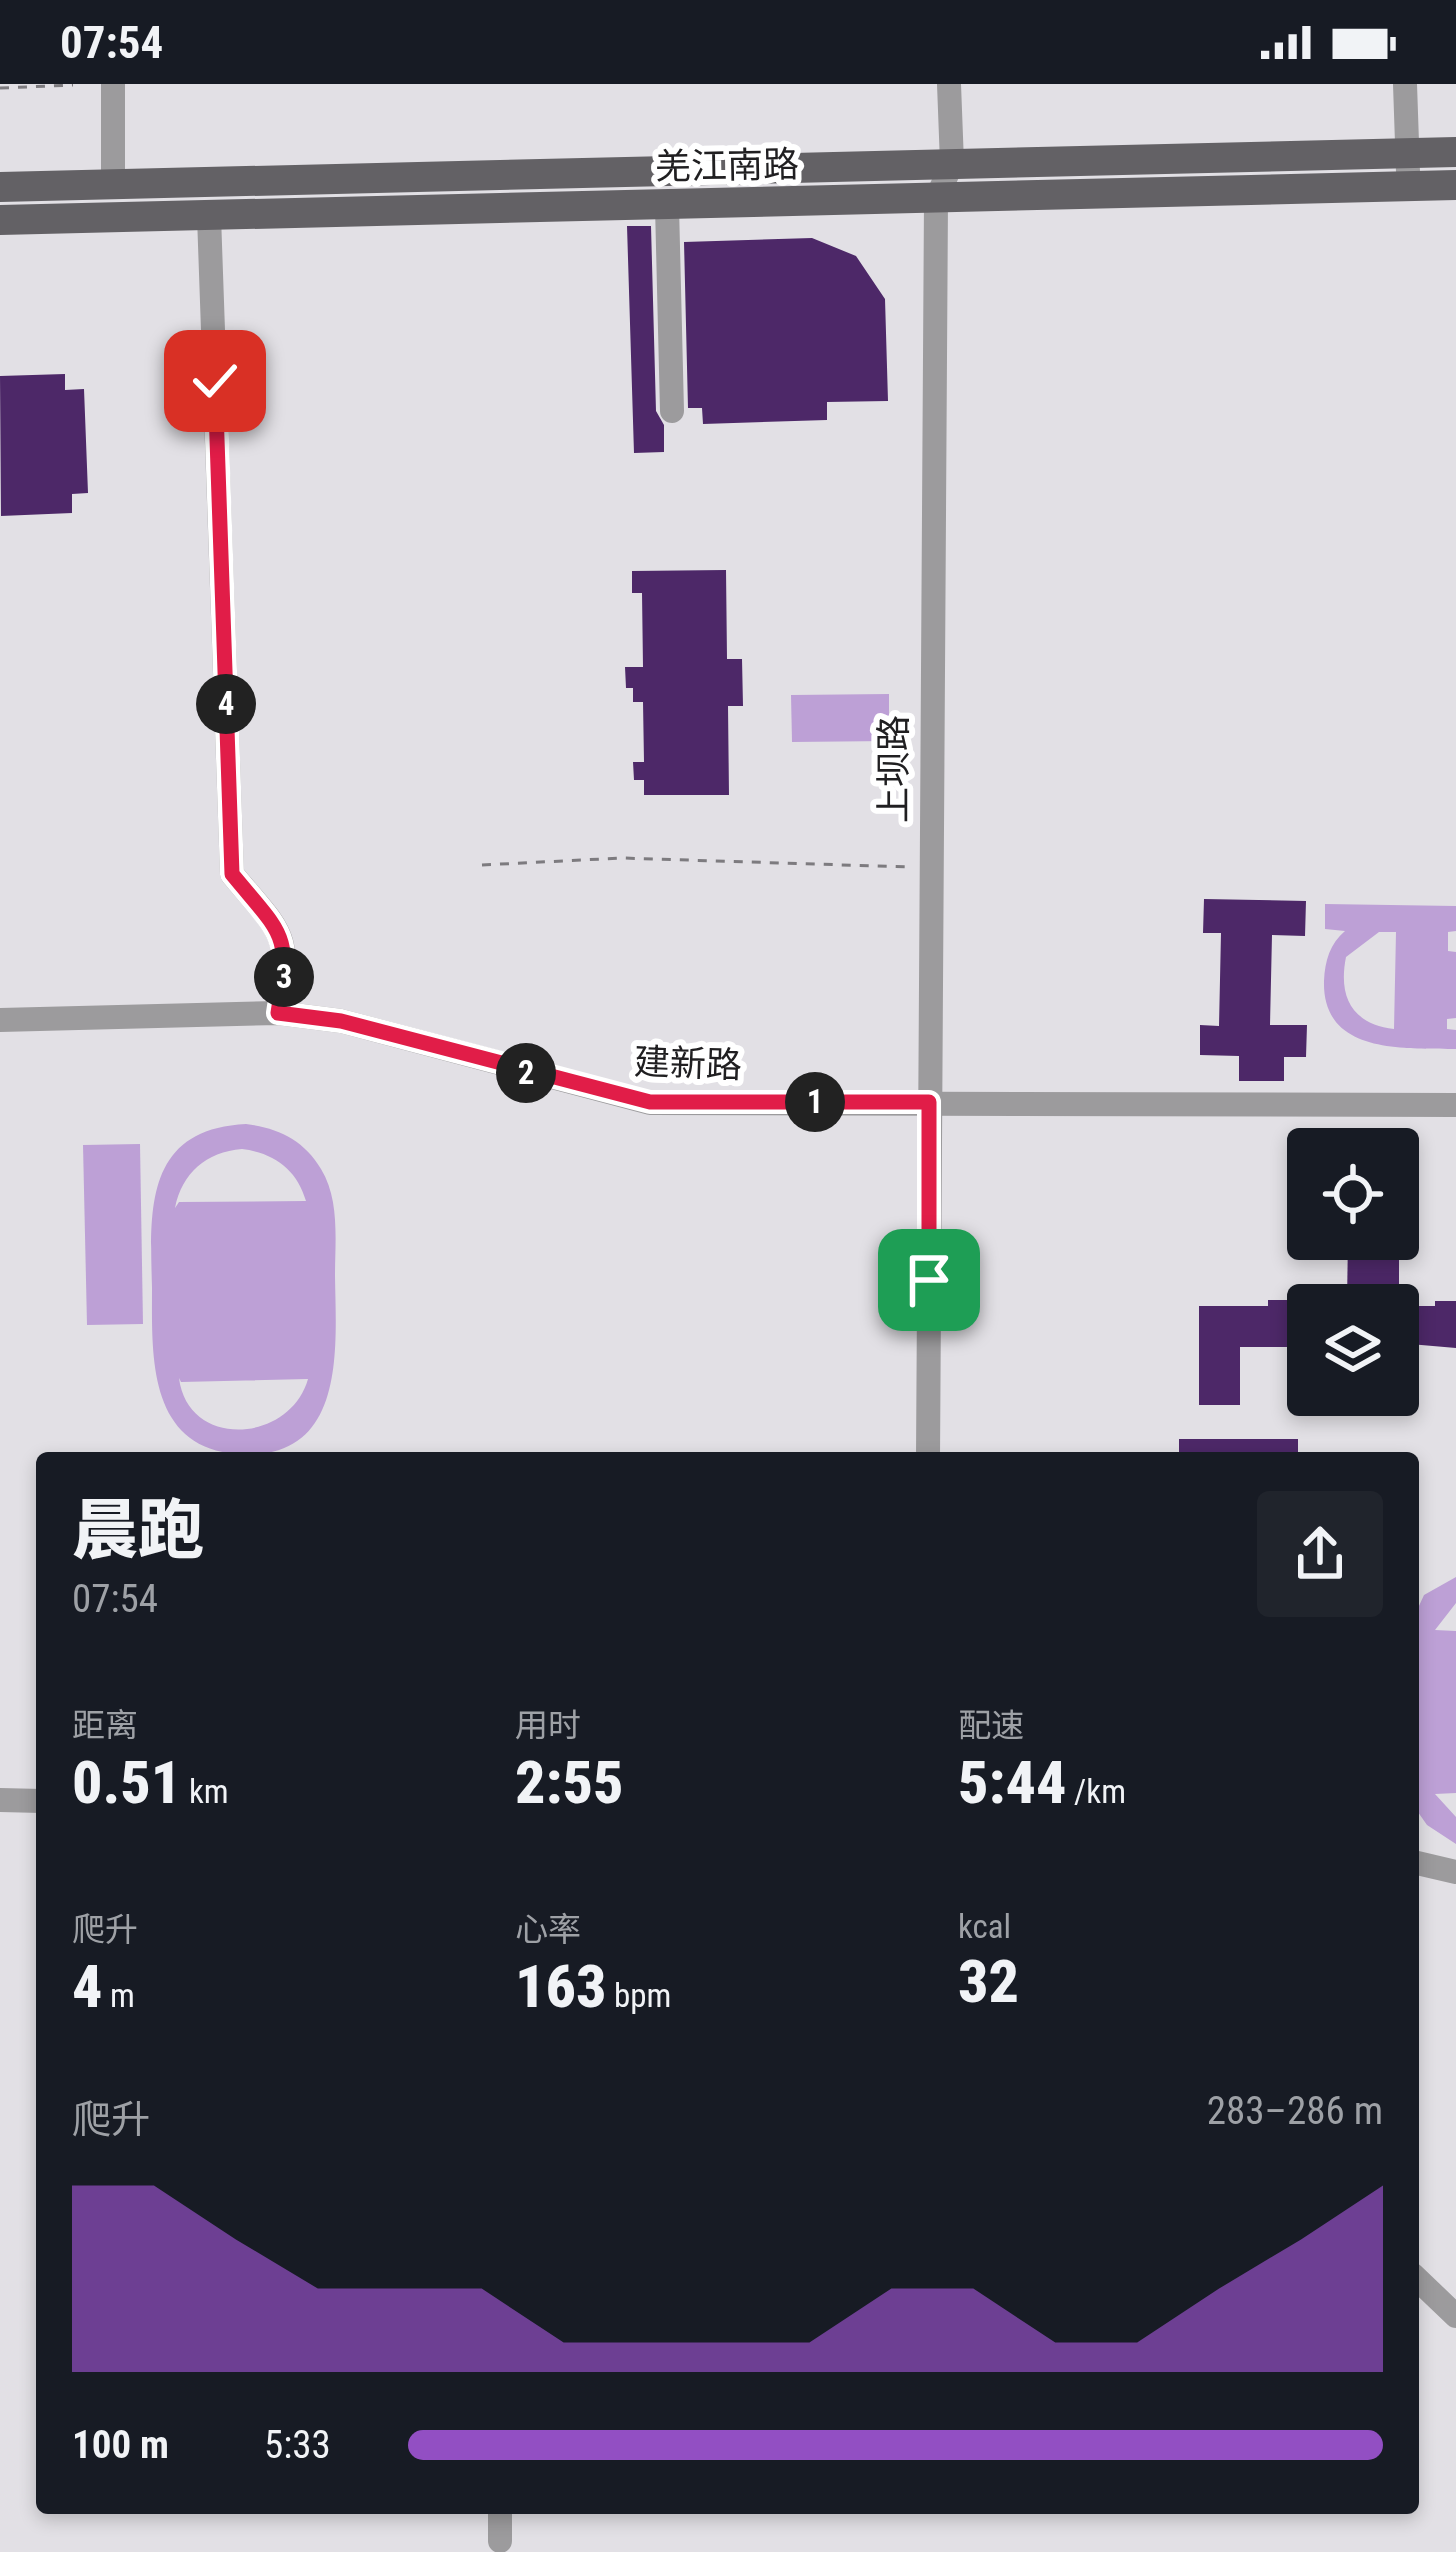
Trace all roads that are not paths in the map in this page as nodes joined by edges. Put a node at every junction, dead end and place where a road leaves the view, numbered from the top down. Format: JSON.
{"nodes":[{"id":1,"x":112,"y":84,"type":"edge"},
{"id":2,"x":949,"y":84,"type":"edge"},
{"id":3,"x":1406,"y":84,"type":"edge"},
{"id":4,"x":1407,"y":152,"type":"junction"},
{"id":5,"x":1456,"y":152,"type":"edge"},
{"id":6,"x":952,"y":163,"type":"junction"},
{"id":7,"x":113,"y":184,"type":"junction"},
{"id":8,"x":1408,"y":185,"type":"junction"},
{"id":9,"x":1456,"y":185,"type":"edge"},
{"id":10,"x":0,"y":187,"type":"edge"},
{"id":11,"x":936,"y":200,"type":"junction"},
{"id":12,"x":667,"y":206,"type":"junction"},
{"id":13,"x":209,"y":216,"type":"junction"},
{"id":14,"x":0,"y":220,"type":"edge"},
{"id":15,"x":672,"y":411,"type":"dead end"},
{"id":16,"x":278,"y":1013,"type":"junction"},
{"id":17,"x":0,"y":1020,"type":"edge"},
{"id":18,"x":929,"y":1102,"type":"junction"},
{"id":19,"x":1456,"y":1105,"type":"edge"},
{"id":20,"x":928,"y":1452,"type":"edge"},
{"id":21,"x":0,"y":1800,"type":"edge"},
{"id":22,"x":36,"y":1801,"type":"edge"},
{"id":23,"x":1419,"y":1863,"type":"edge"},
{"id":24,"x":1456,"y":1872,"type":"edge"},
{"id":25,"x":1419,"y":2282,"type":"edge"},
{"id":26,"x":1456,"y":2316,"type":"edge"},
{"id":27,"x":500,"y":2514,"type":"edge"},
{"id":28,"x":500,"y":2541,"type":"dead end"}],
"edges":[{"from":1,"to":7,"type":"street"},
{"from":2,"to":6,"type":"street","name":"上坝路"},
{"from":3,"to":4,"type":"street"},
{"from":4,"to":5,"type":"main road","name":"羌江南路"},
{"from":4,"to":6,"type":"main road","name":"羌江南路"},
{"from":4,"to":8,"type":"street"},
{"from":6,"to":7,"type":"main road","name":"羌江南路"},
{"from":6,"to":11,"type":"street","name":"上坝路"},
{"from":7,"to":10,"type":"main road","name":"羌江南路"},
{"from":8,"to":9,"type":"main road","name":"羌江南路"},
{"from":8,"to":11,"type":"main road","name":"羌江南路"},
{"from":11,"to":12,"type":"main road","name":"羌江南路"},
{"from":11,"to":18,"type":"street","name":"上坝路"},
{"from":12,"to":13,"type":"main road","name":"羌江南路"},
{"from":12,"to":15,"type":"street"},
{"from":13,"to":14,"type":"main road","name":"羌江南路"},
{"from":13,"to":16,"type":"street"},
{"from":16,"to":17,"type":"street","name":"建新路"},
{"from":16,"to":18,"type":"street","name":"建新路"},
{"from":18,"to":19,"type":"street","name":"建新路"},
{"from":18,"to":20,"type":"street","name":"上坝路"},
{"from":21,"to":22,"type":"street"},
{"from":23,"to":24,"type":"street"},
{"from":25,"to":26,"type":"street"},
{"from":27,"to":28,"type":"street"}]}
